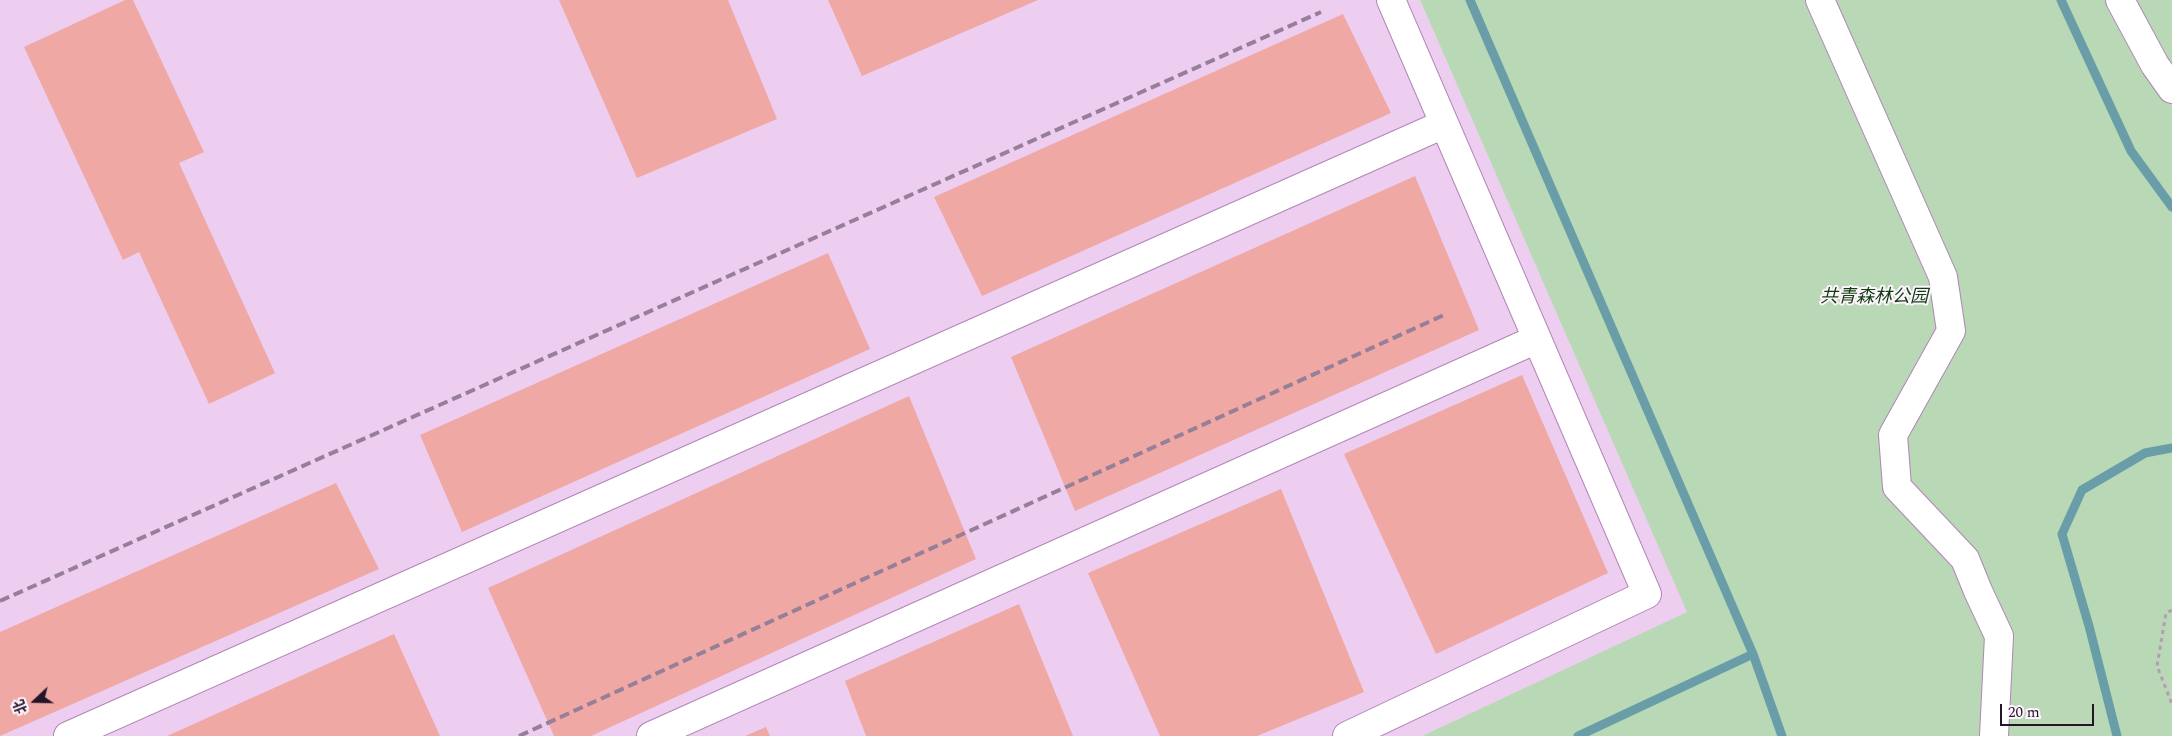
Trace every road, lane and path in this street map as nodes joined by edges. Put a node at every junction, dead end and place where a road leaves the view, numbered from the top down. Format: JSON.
{"nodes":[{"id":1,"x":1391,"y":0,"type":"edge"},
{"id":2,"x":1820,"y":0,"type":"edge"},
{"id":3,"x":2120,"y":0,"type":"edge"},
{"id":4,"x":2172,"y":89,"type":"edge"},
{"id":5,"x":1444,"y":124,"type":"junction"},
{"id":6,"x":1537,"y":339,"type":"junction"},
{"id":7,"x":2172,"y":610,"type":"edge"},
{"id":8,"x":2172,"y":704,"type":"edge"},
{"id":9,"x":68,"y":736,"type":"edge"},
{"id":10,"x":651,"y":736,"type":"edge"},
{"id":11,"x":1346,"y":736,"type":"edge"},
{"id":12,"x":1994,"y":736,"type":"edge"}],
"edges":[{"from":1,"to":5,"type":"street"},
{"from":2,"to":12,"type":"street"},
{"from":3,"to":4,"type":"street"},
{"from":5,"to":6,"type":"street"},
{"from":5,"to":9,"type":"street"},
{"from":6,"to":10,"type":"street"},
{"from":6,"to":11,"type":"street"},
{"from":7,"to":8,"type":"path"}]}
